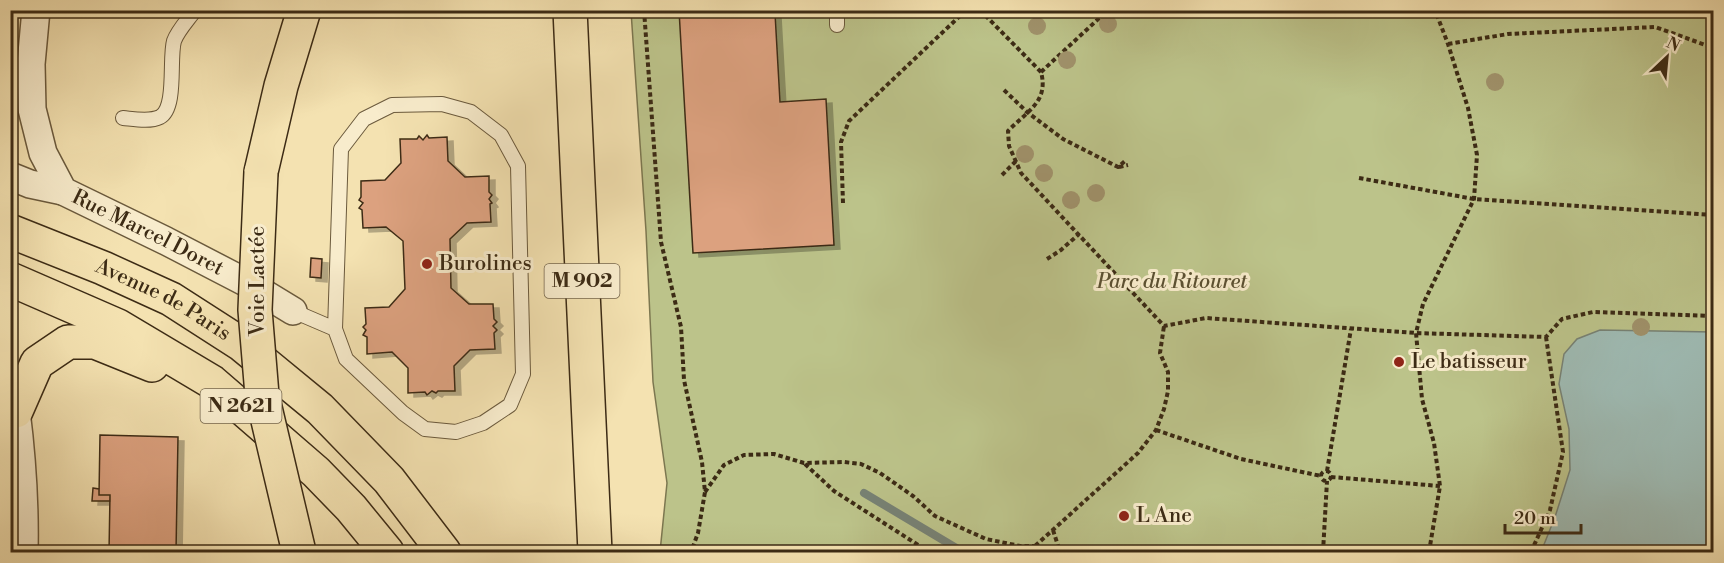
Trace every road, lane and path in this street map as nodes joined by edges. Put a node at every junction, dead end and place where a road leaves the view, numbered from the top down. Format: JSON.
{"nodes":[{"id":1,"x":36,"y":10,"type":"edge"},
{"id":2,"x":195,"y":10,"type":"edge"},
{"id":3,"x":304,"y":10,"type":"edge"},
{"id":4,"x":570,"y":10,"type":"edge"},
{"id":5,"x":644,"y":10,"type":"edge"},
{"id":6,"x":837,"y":10,"type":"edge"},
{"id":7,"x":980,"y":10,"type":"edge"},
{"id":8,"x":1108,"y":10,"type":"edge"},
{"id":9,"x":1435,"y":10,"type":"edge"},
{"id":10,"x":963,"y":13,"type":"dead end"},
{"id":11,"x":837,"y":25,"type":"dead end"},
{"id":12,"x":1448,"y":44,"type":"junction"},
{"id":13,"x":1713,"y":48,"type":"edge"},
{"id":14,"x":31,"y":64,"type":"junction"},
{"id":15,"x":1041,"y":72,"type":"junction"},
{"id":16,"x":1004,"y":90,"type":"dead end"},
{"id":17,"x":10,"y":91,"type":"edge"},
{"id":18,"x":1027,"y":112,"type":"junction"},
{"id":19,"x":123,"y":118,"type":"dead end"},
{"id":20,"x":1017,"y":160,"type":"junction"},
{"id":21,"x":1126,"y":163,"type":"dead end"},
{"id":22,"x":1002,"y":175,"type":"dead end"},
{"id":23,"x":10,"y":176,"type":"edge"},
{"id":24,"x":1359,"y":178,"type":"dead end"},
{"id":25,"x":63,"y":191,"type":"junction"},
{"id":26,"x":1474,"y":199,"type":"junction"},
{"id":27,"x":843,"y":203,"type":"dead end"},
{"id":28,"x":1713,"y":215,"type":"edge"},
{"id":29,"x":10,"y":231,"type":"edge"},
{"id":30,"x":1079,"y":234,"type":"junction"},
{"id":31,"x":1047,"y":259,"type":"dead end"},
{"id":32,"x":10,"y":279,"type":"edge"},
{"id":33,"x":293,"y":311,"type":"joint"},
{"id":34,"x":1713,"y":316,"type":"edge"},
{"id":35,"x":1164,"y":326,"type":"junction"},
{"id":36,"x":335,"y":329,"type":"junction"},
{"id":37,"x":1351,"y":329,"type":"junction"},
{"id":38,"x":1416,"y":333,"type":"junction"},
{"id":39,"x":1546,"y":337,"type":"junction"},
{"id":40,"x":16,"y":411,"type":"joint"},
{"id":41,"x":248,"y":411,"type":"junction"},
{"id":42,"x":1156,"y":430,"type":"junction"},
{"id":43,"x":804,"y":463,"type":"junction"},
{"id":44,"x":1327,"y":471,"type":"junction"},
{"id":45,"x":1321,"y":476,"type":"junction"},
{"id":46,"x":1331,"y":477,"type":"junction"},
{"id":47,"x":1327,"y":481,"type":"junction"},
{"id":48,"x":1440,"y":486,"type":"junction"},
{"id":49,"x":705,"y":492,"type":"junction"},
{"id":50,"x":1053,"y":530,"type":"junction"},
{"id":51,"x":1035,"y":546,"type":"junction"},
{"id":52,"x":24,"y":552,"type":"edge"},
{"id":53,"x":299,"y":552,"type":"edge"},
{"id":54,"x":387,"y":552,"type":"edge"},
{"id":55,"x":444,"y":552,"type":"edge"},
{"id":56,"x":595,"y":552,"type":"edge"},
{"id":57,"x":691,"y":552,"type":"edge"},
{"id":58,"x":929,"y":552,"type":"edge"},
{"id":59,"x":1031,"y":552,"type":"edge"},
{"id":60,"x":1060,"y":552,"type":"edge"},
{"id":61,"x":1323,"y":552,"type":"edge"},
{"id":62,"x":1429,"y":552,"type":"edge"},
{"id":63,"x":1531,"y":552,"type":"edge"}],
"edges":[{"from":1,"to":14,"type":"street","name":"Rue Marcel Doret"},
{"from":2,"to":19,"type":"lane"},
{"from":3,"to":53,"type":"highway","name":"Voie Lactée","bridge":true},
{"from":4,"to":56,"type":"highway","number":"M 902"},
{"from":5,"to":49,"type":"path"},
{"from":6,"to":11,"type":"lane"},
{"from":7,"to":15,"type":"path"},
{"from":8,"to":15,"type":"path"},
{"from":9,"to":12,"type":"path"},
{"from":10,"to":27,"type":"path"},
{"from":12,"to":13,"type":"path"},
{"from":12,"to":26,"type":"path"},
{"from":14,"to":17,"type":"street"},
{"from":14,"to":25,"type":"street","name":"Rue Marcel Doret"},
{"from":15,"to":18,"type":"path"},
{"from":16,"to":18,"type":"path"},
{"from":18,"to":20,"type":"path"},
{"from":18,"to":21,"type":"path"},
{"from":20,"to":22,"type":"path"},
{"from":20,"to":30,"type":"path"},
{"from":23,"to":25,"type":"street","name":"Rue Marcel Doret"},
{"from":24,"to":26,"type":"path"},
{"from":25,"to":33,"type":"street","name":"Rue Marcel Doret"},
{"from":26,"to":28,"type":"path"},
{"from":26,"to":38,"type":"path"},
{"from":29,"to":55,"type":"highway","name":"Avenue de Paris","number":"N 2621"},
{"from":30,"to":31,"type":"path"},
{"from":30,"to":35,"type":"path"},
{"from":32,"to":41,"type":"highway","name":"Avenue de Paris","number":"N 2621"},
{"from":33,"to":36,"type":"lane"},
{"from":34,"to":39,"type":"path"},
{"from":35,"to":37,"type":"path"},
{"from":35,"to":42,"type":"path"},
{"from":36,"to":36,"type":"lane"},
{"from":37,"to":38,"type":"path"},
{"from":37,"to":44,"type":"path"},
{"from":38,"to":39,"type":"path"},
{"from":38,"to":48,"type":"path"},
{"from":39,"to":63,"type":"path"},
{"from":40,"to":41,"type":"highway"},
{"from":40,"to":52,"type":"street"},
{"from":41,"to":54,"type":"highway","name":"Avenue de Paris","number":"N 2621"},
{"from":42,"to":45,"type":"path"},
{"from":42,"to":50,"type":"path"},
{"from":43,"to":49,"type":"path"},
{"from":43,"to":51,"type":"path"},
{"from":43,"to":58,"type":"path"},
{"from":44,"to":45,"type":"path"},
{"from":44,"to":46,"type":"path"},
{"from":45,"to":47,"type":"path"},
{"from":46,"to":47,"type":"path"},
{"from":46,"to":48,"type":"path"},
{"from":47,"to":61,"type":"path"},
{"from":48,"to":62,"type":"path"},
{"from":49,"to":57,"type":"path"},
{"from":50,"to":51,"type":"path"},
{"from":50,"to":60,"type":"path"},
{"from":51,"to":59,"type":"path"}]}
